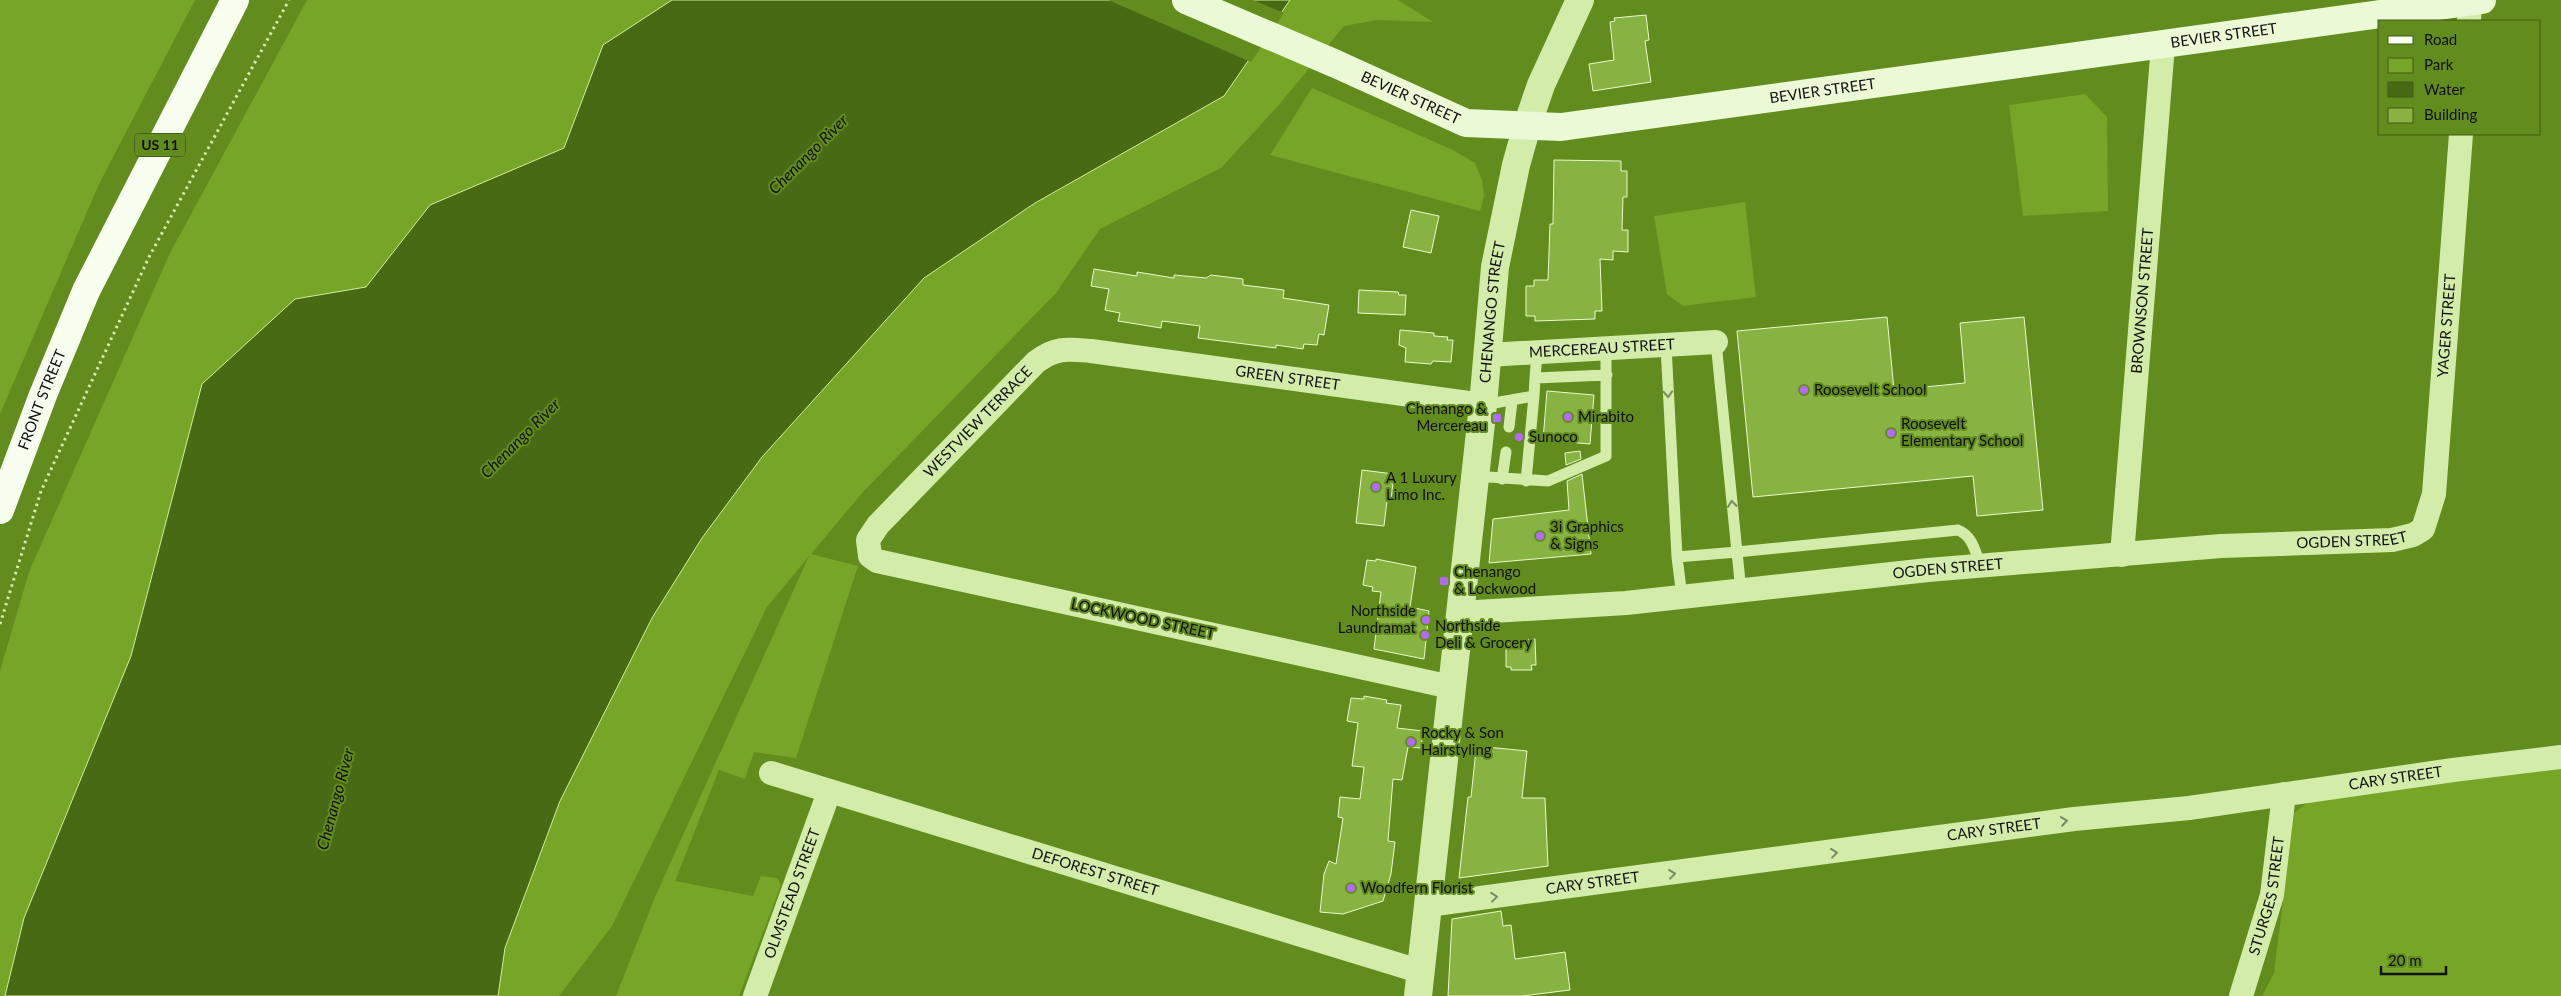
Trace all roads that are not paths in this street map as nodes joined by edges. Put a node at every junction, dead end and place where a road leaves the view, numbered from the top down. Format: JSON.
{"nodes":[{"id":1,"x":235,"y":0,"type":"edge"},
{"id":2,"x":1186,"y":0,"type":"edge"},
{"id":3,"x":1580,"y":0,"type":"edge"},
{"id":4,"x":2474,"y":8,"type":"edge"},
{"id":5,"x":2163,"y":45,"type":"junction"},
{"id":6,"x":1527,"y":126,"type":"junction"},
{"id":7,"x":2461,"y":135,"type":"edge"},
{"id":8,"x":1716,"y":342,"type":"joint"},
{"id":9,"x":1666,"y":346,"type":"junction"},
{"id":10,"x":1606,"y":349,"type":"junction"},
{"id":11,"x":1091,"y":351,"type":"joint"},
{"id":12,"x":1537,"y":353,"type":"junction"},
{"id":13,"x":1487,"y":355,"type":"junction"},
{"id":14,"x":1607,"y":375,"type":"junction"},
{"id":15,"x":1535,"y":378,"type":"junction"},
{"id":16,"x":1534,"y":396,"type":"junction"},
{"id":17,"x":1512,"y":401,"type":"junction"},
{"id":18,"x":1483,"y":405,"type":"junction"},
{"id":19,"x":1508,"y":427,"type":"dead end"},
{"id":20,"x":1506,"y":452,"type":"dead end"},
{"id":21,"x":1474,"y":476,"type":"junction"},
{"id":22,"x":1502,"y":479,"type":"junction"},
{"id":23,"x":1526,"y":481,"type":"junction"},
{"id":24,"x":0,"y":510,"type":"edge"},
{"id":25,"x":2428,"y":518,"type":"joint"},
{"id":26,"x":878,"y":525,"type":"joint"},
{"id":27,"x":1737,"y":552,"type":"junction"},
{"id":28,"x":2122,"y":555,"type":"junction"},
{"id":29,"x":1677,"y":557,"type":"junction"},
{"id":30,"x":1981,"y":566,"type":"junction"},
{"id":31,"x":1741,"y":591,"type":"junction"},
{"id":32,"x":1682,"y":597,"type":"junction"},
{"id":33,"x":1459,"y":613,"type":"junction"},
{"id":34,"x":1451,"y":687,"type":"junction"},
{"id":35,"x":2561,"y":756,"type":"edge"},
{"id":36,"x":771,"y":773,"type":"dead end"},
{"id":37,"x":829,"y":792,"type":"junction"},
{"id":38,"x":2284,"y":794,"type":"junction"},
{"id":39,"x":1428,"y":905,"type":"junction"},
{"id":40,"x":1419,"y":984,"type":"edge"},
{"id":41,"x":755,"y":996,"type":"edge"},
{"id":42,"x":2241,"y":996,"type":"edge"}],
"edges":[{"from":1,"to":24,"type":"main road","name":"FRONT STREET","number":"US 11"},
{"from":2,"to":6,"type":"main road","name":"BEVIER STREET"},
{"from":3,"to":6,"type":"street","name":"CHENANGO STREET"},
{"from":4,"to":5,"type":"main road","name":"BEVIER STREET"},
{"from":5,"to":6,"type":"main road","name":"BEVIER STREET"},
{"from":5,"to":28,"type":"street","name":"BROWNSON STREET"},
{"from":6,"to":13,"type":"street","name":"CHENANGO STREET"},
{"from":7,"to":25,"type":"street","name":"YAGER STREET"},
{"from":8,"to":9,"type":"street","name":"MERCEREAU STREET"},
{"from":27,"to":8,"type":"lane","one_way":true},
{"from":9,"to":10,"type":"street","name":"MERCEREAU STREET"},
{"from":9,"to":29,"type":"lane","one_way":true},
{"from":10,"to":12,"type":"street","name":"MERCEREAU STREET"},
{"from":10,"to":14,"type":"lane"},
{"from":11,"to":18,"type":"street","name":"GREEN STREET"},
{"from":11,"to":26,"type":"street","name":"WESTVIEW TERRACE"},
{"from":12,"to":13,"type":"street","name":"MERCEREAU STREET"},
{"from":12,"to":15,"type":"lane"},
{"from":13,"to":18,"type":"street","name":"CHENANGO STREET"},
{"from":14,"to":15,"type":"lane"},
{"from":14,"to":23,"type":"lane"},
{"from":15,"to":16,"type":"lane"},
{"from":16,"to":17,"type":"lane"},
{"from":16,"to":23,"type":"lane"},
{"from":17,"to":18,"type":"lane"},
{"from":17,"to":19,"type":"lane"},
{"from":18,"to":21,"type":"street","name":"CHENANGO STREET"},
{"from":20,"to":22,"type":"lane"},
{"from":21,"to":22,"type":"lane"},
{"from":21,"to":33,"type":"street","name":"CHENANGO STREET"},
{"from":22,"to":23,"type":"lane"},
{"from":25,"to":28,"type":"street","name":"OGDEN STREET"},
{"from":26,"to":34,"type":"street","name":"LOCKWOOD STREET"},
{"from":27,"to":29,"type":"lane"},
{"from":27,"to":30,"type":"lane"},
{"from":27,"to":31,"type":"lane"},
{"from":28,"to":30,"type":"street","name":"OGDEN STREET"},
{"from":29,"to":32,"type":"lane"},
{"from":30,"to":31,"type":"street","name":"OGDEN STREET"},
{"from":31,"to":32,"type":"street","name":"OGDEN STREET"},
{"from":32,"to":33,"type":"street","name":"OGDEN STREET"},
{"from":33,"to":34,"type":"street","name":"CHENANGO STREET"},
{"from":34,"to":39,"type":"street","name":"CHENANGO STREET"},
{"from":35,"to":38,"type":"street","name":"CARY STREET"},
{"from":36,"to":37,"type":"street","name":"DEFOREST STREET"},
{"from":37,"to":40,"type":"street","name":"DEFOREST STREET"},
{"from":37,"to":41,"type":"street","name":"OLMSTEAD STREET"},
{"from":39,"to":38,"type":"street","name":"CARY STREET","one_way":true},
{"from":38,"to":42,"type":"street","name":"STURGES STREET"},
{"from":39,"to":40,"type":"street","name":"CHENANGO STREET"}]}
